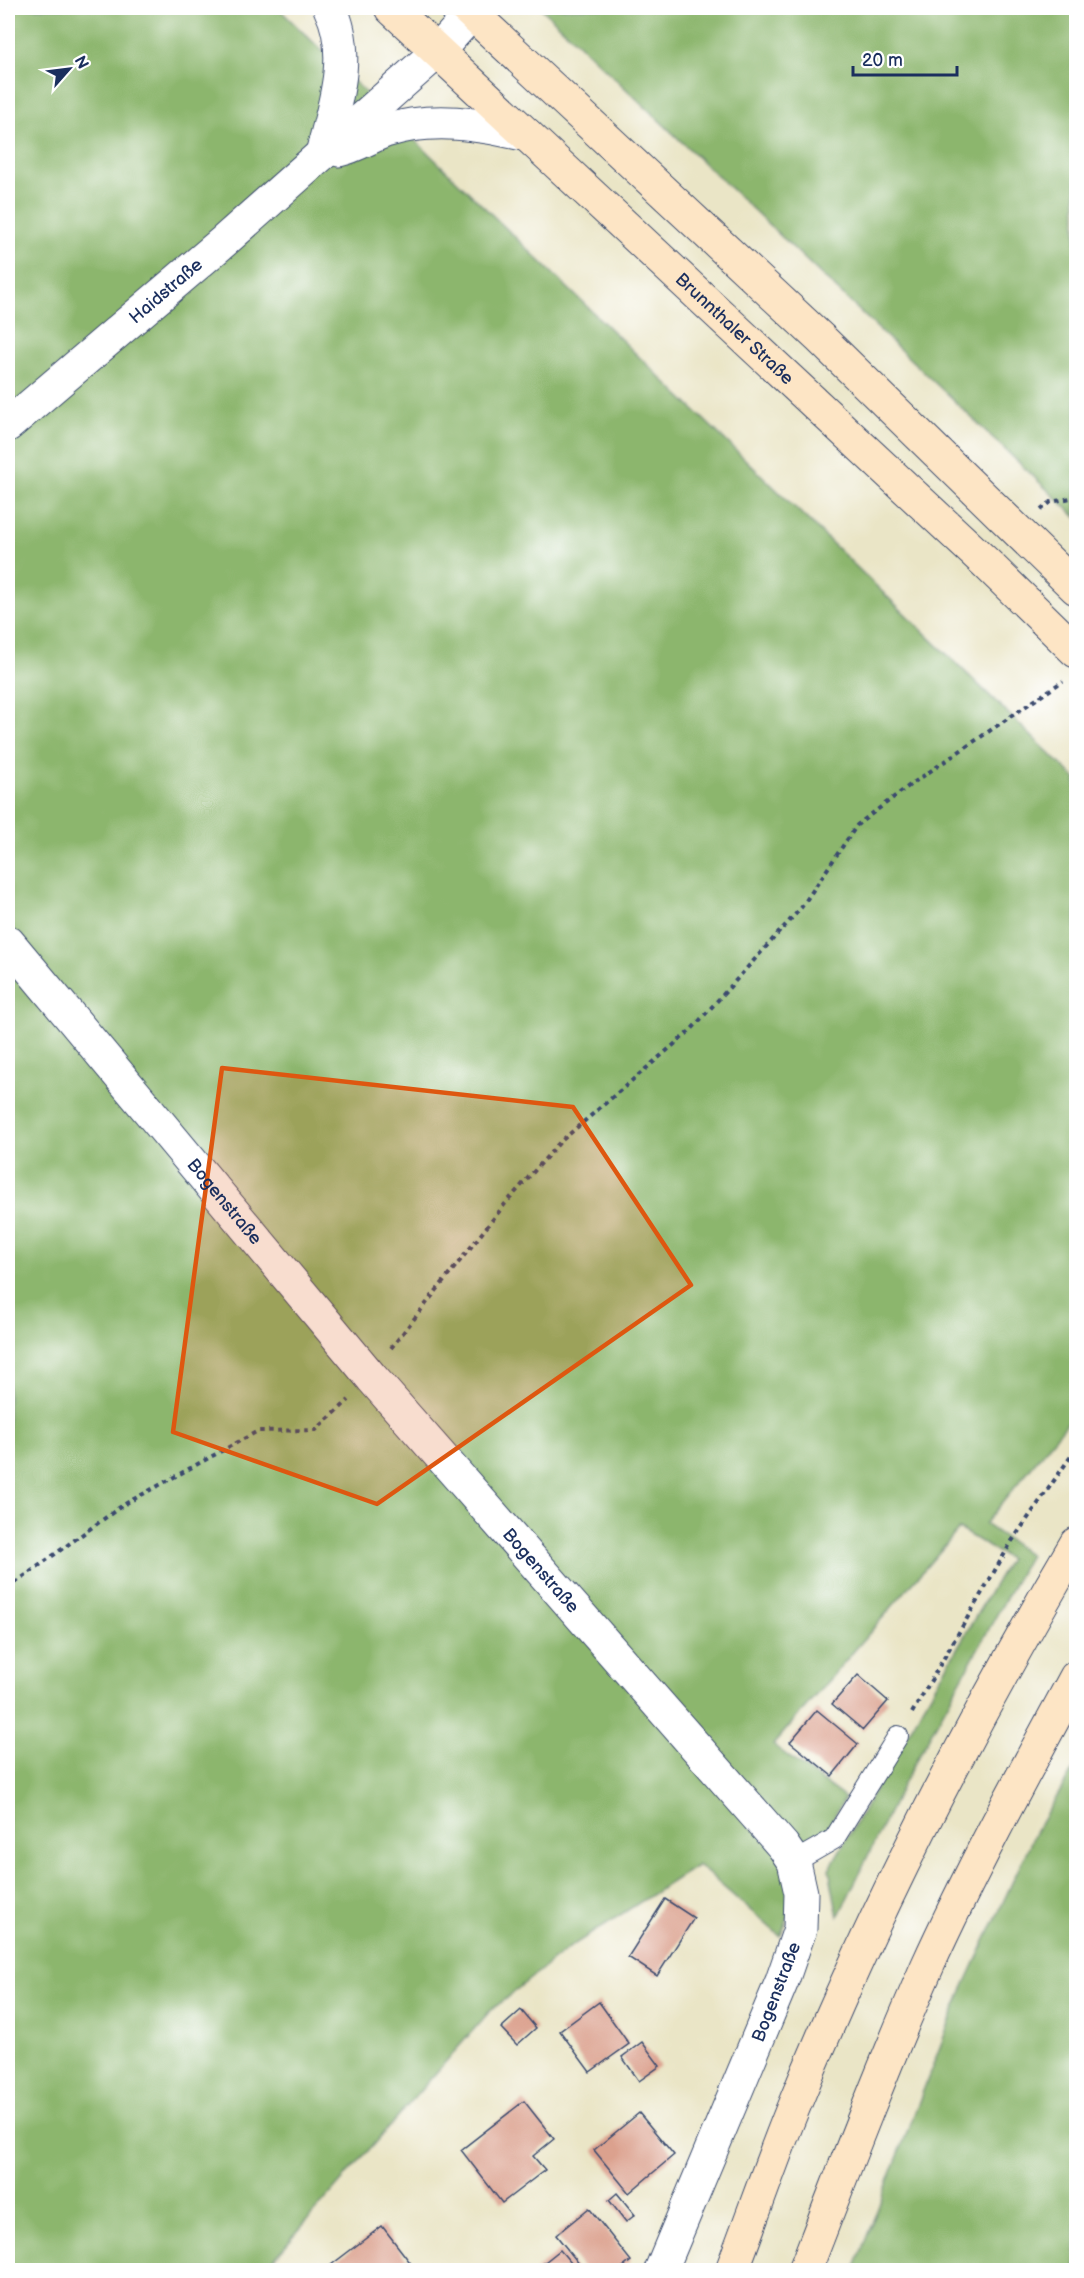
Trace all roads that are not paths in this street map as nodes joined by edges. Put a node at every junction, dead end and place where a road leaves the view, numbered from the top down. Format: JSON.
{"nodes":[{"id":1,"x":330,"y":8,"type":"edge"},
{"id":2,"x":391,"y":8,"type":"edge"},
{"id":3,"x":469,"y":10,"type":"edge"},
{"id":4,"x":437,"y":51,"type":"junction"},
{"id":5,"x":527,"y":135,"type":"junction"},
{"id":6,"x":322,"y":154,"type":"junction"},
{"id":7,"x":8,"y":426,"type":"edge"},
{"id":8,"x":1077,"y":588,"type":"edge"},
{"id":9,"x":1072,"y":665,"type":"edge"},
{"id":10,"x":8,"y":942,"type":"edge"},
{"id":11,"x":1077,"y":1544,"type":"edge"},
{"id":12,"x":1077,"y":1677,"type":"edge"},
{"id":13,"x":898,"y":1736,"type":"road end"},
{"id":14,"x":794,"y":1862,"type":"junction"},
{"id":15,"x":661,"y":2271,"type":"edge"},
{"id":16,"x":732,"y":2271,"type":"edge"},
{"id":17,"x":805,"y":2271,"type":"edge"}],
"edges":[{"from":1,"to":6,"type":"street"},
{"from":2,"to":4,"type":"main road","name":"Brunnthaler Straße"},
{"from":3,"to":4,"type":"street","name":"Haidstraße"},
{"from":3,"to":8,"type":"main road"},
{"from":4,"to":5,"type":"main road","name":"Brunnthaler Straße"},
{"from":4,"to":6,"type":"street","name":"Haidstraße"},
{"from":5,"to":6,"type":"street","name":"Haidstraße"},
{"from":5,"to":9,"type":"main road","name":"Brunnthaler Straße"},
{"from":6,"to":7,"type":"street","name":"Haidstraße"},
{"from":10,"to":14,"type":"street","name":"Bogenstraße"},
{"from":11,"to":16,"type":"main road"},
{"from":12,"to":17,"type":"main road"},
{"from":13,"to":14,"type":"lane"},
{"from":14,"to":15,"type":"street","name":"Bogenstraße"}]}
